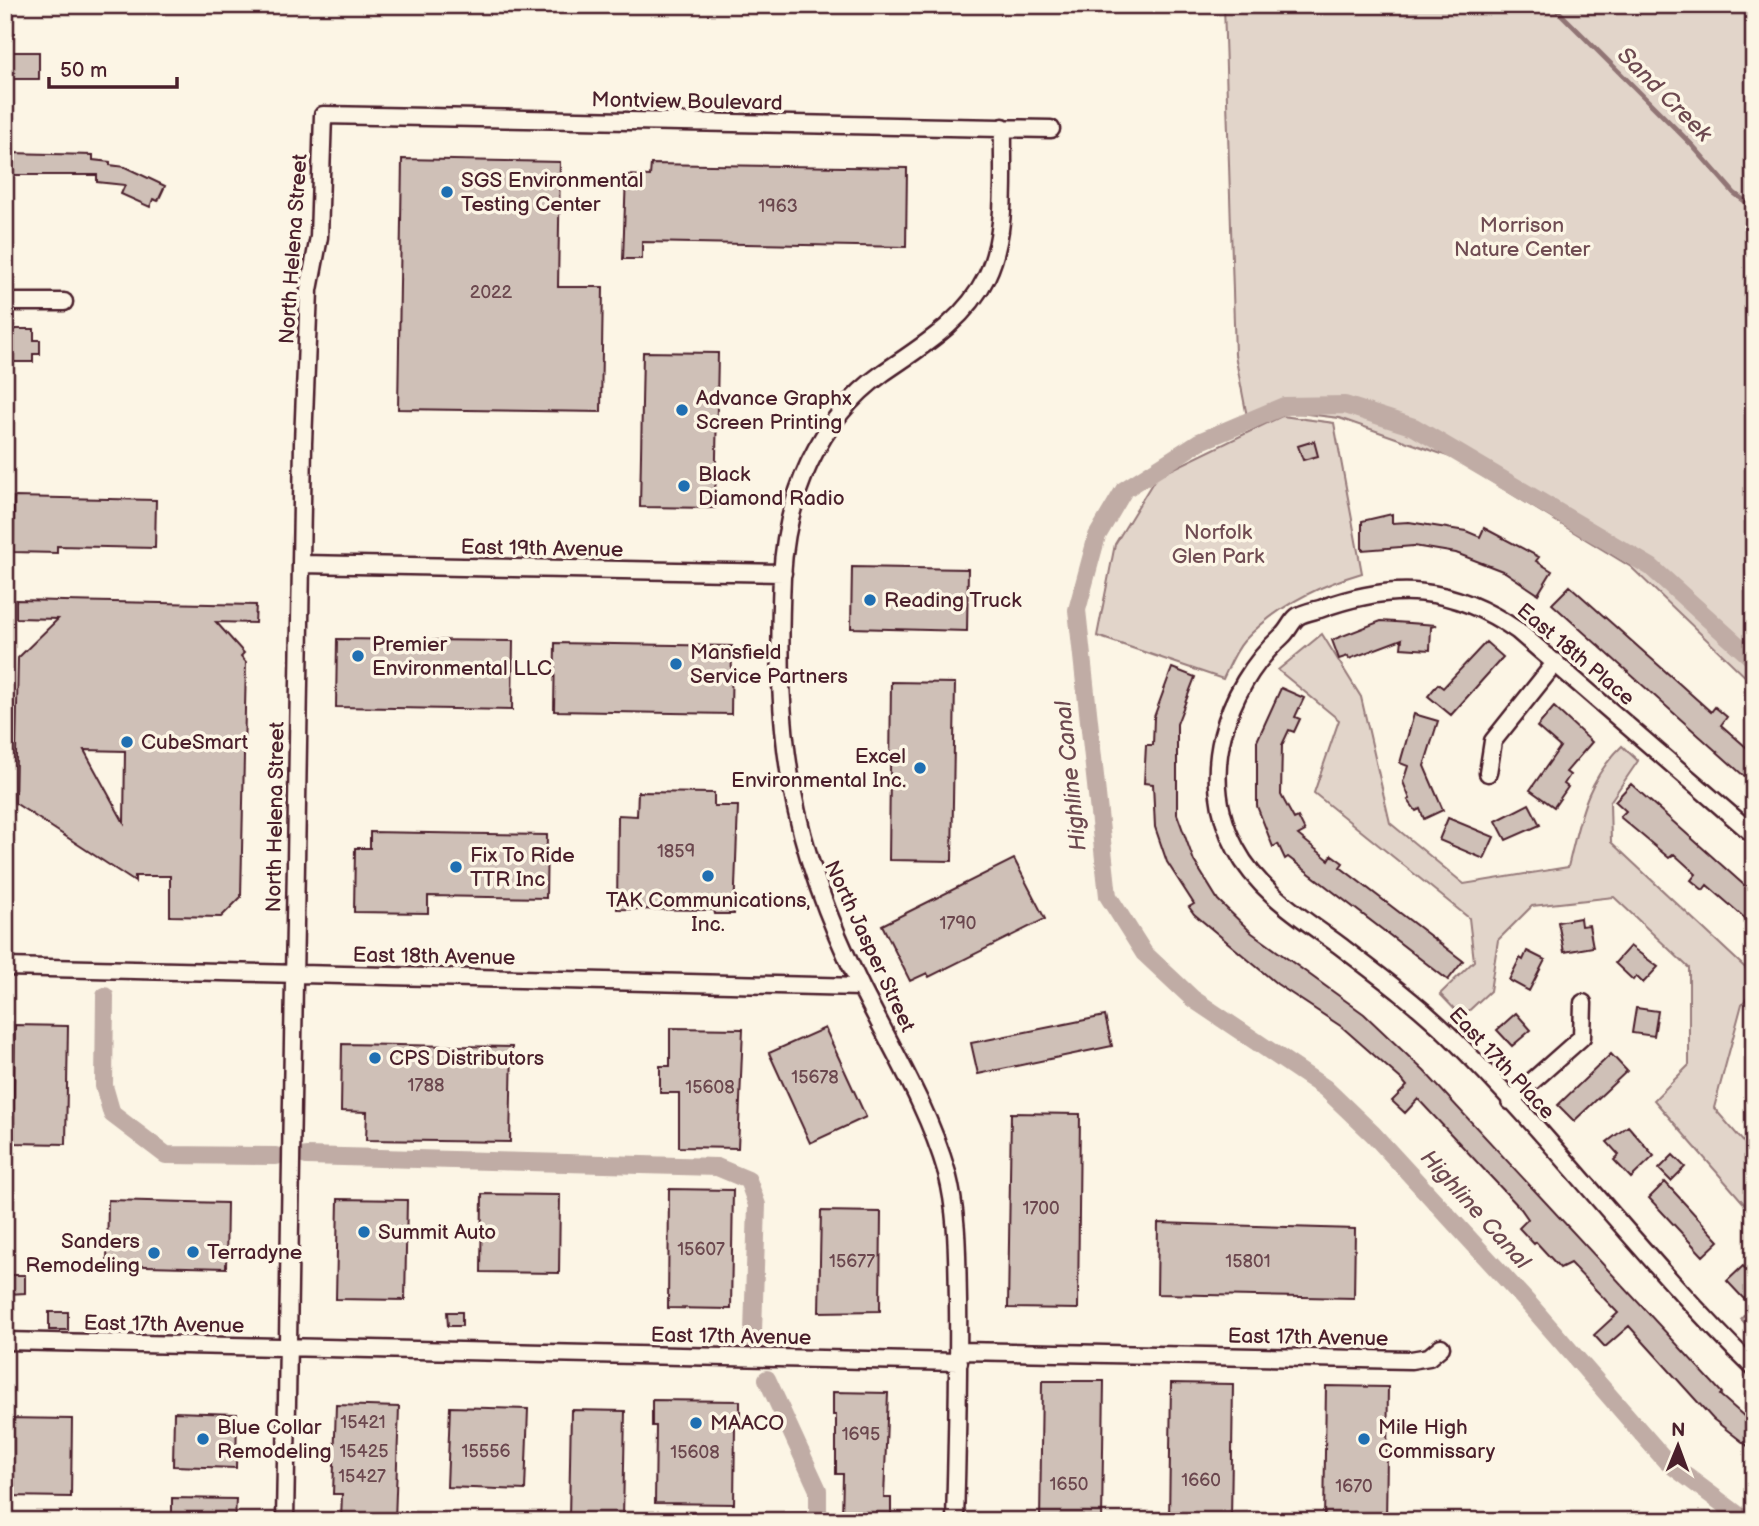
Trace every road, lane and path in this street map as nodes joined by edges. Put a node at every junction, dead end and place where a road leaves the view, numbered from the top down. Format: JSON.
{"nodes":[{"id":1,"x":323,"y":115,"type":"joint"},
{"id":2,"x":1003,"y":127,"type":"junction"},
{"id":3,"x":1051,"y":129,"type":"dead end"},
{"id":4,"x":5,"y":302,"type":"edge"},
{"id":5,"x":64,"y":302,"type":"dead end"},
{"id":6,"x":301,"y":564,"type":"junction"},
{"id":7,"x":783,"y":573,"type":"junction"},
{"id":8,"x":1297,"y":617,"type":"joint"},
{"id":9,"x":1556,"y":662,"type":"junction"},
{"id":10,"x":1488,"y":773,"type":"dead end"},
{"id":11,"x":1754,"y":835,"type":"edge"},
{"id":12,"x":5,"y":967,"type":"edge"},
{"id":13,"x":293,"y":973,"type":"junction"},
{"id":14,"x":861,"y":986,"type":"junction"},
{"id":15,"x":1583,"y":1003,"type":"dead end"},
{"id":16,"x":1510,"y":1101,"type":"junction"},
{"id":17,"x":5,"y":1341,"type":"edge"},
{"id":18,"x":1441,"y":1347,"type":"dead end"},
{"id":19,"x":287,"y":1348,"type":"junction"},
{"id":20,"x":959,"y":1356,"type":"junction"},
{"id":21,"x":1754,"y":1368,"type":"edge"},
{"id":22,"x":285,"y":1521,"type":"edge"},
{"id":23,"x":955,"y":1521,"type":"edge"}],
"edges":[{"from":1,"to":2,"type":"street","name":"Montview Boulevard"},
{"from":1,"to":6,"type":"street","name":"North Helena Street"},
{"from":2,"to":3,"type":"street","name":"Montview Boulevard"},
{"from":2,"to":7,"type":"street","name":"North Jasper Street"},
{"from":4,"to":5,"type":"street"},
{"from":6,"to":7,"type":"street","name":"East 19th Avenue"},
{"from":6,"to":13,"type":"street","name":"North Helena Street"},
{"from":7,"to":14,"type":"street","name":"North Jasper Street"},
{"from":8,"to":9,"type":"street","name":"East 18th Place"},
{"from":8,"to":16,"type":"street","name":"East 17th Place"},
{"from":9,"to":10,"type":"street"},
{"from":9,"to":11,"type":"street","name":"East 18th Place"},
{"from":12,"to":13,"type":"street","name":"East 18th Avenue"},
{"from":13,"to":14,"type":"street","name":"East 18th Avenue"},
{"from":13,"to":19,"type":"street","name":"North Helena Street"},
{"from":14,"to":20,"type":"street","name":"North Jasper Street"},
{"from":15,"to":16,"type":"street"},
{"from":16,"to":21,"type":"street","name":"East 17th Place"},
{"from":17,"to":19,"type":"street","name":"East 17th Avenue"},
{"from":18,"to":20,"type":"street","name":"East 17th Avenue"},
{"from":19,"to":20,"type":"street","name":"East 17th Avenue"},
{"from":19,"to":22,"type":"street","name":"North Helena Street"},
{"from":20,"to":23,"type":"street","name":"North Jasper Street"}]}
